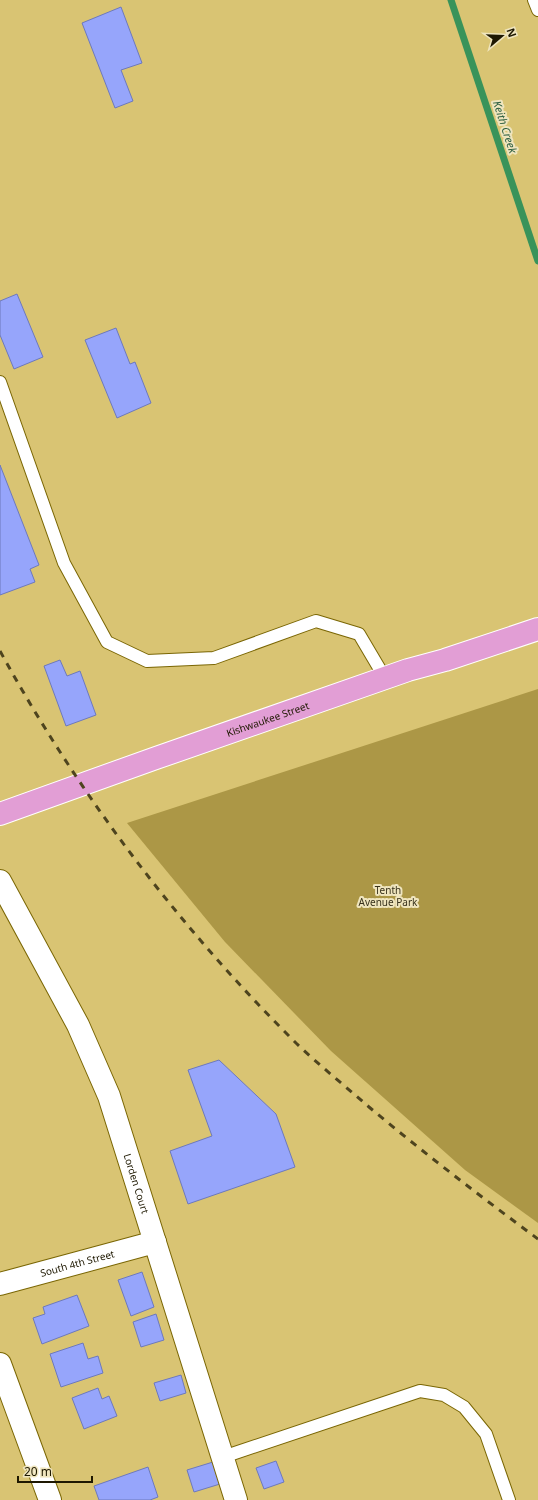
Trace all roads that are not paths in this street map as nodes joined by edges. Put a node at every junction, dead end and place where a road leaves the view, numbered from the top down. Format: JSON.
{"nodes":[{"id":1,"x":534,"y":0,"type":"edge"},
{"id":2,"x":538,"y":10,"type":"edge"},
{"id":3,"x":0,"y":382,"type":"edge"},
{"id":4,"x":538,"y":629,"type":"edge"},
{"id":5,"x":385,"y":678,"type":"junction"},
{"id":6,"x":0,"y":814,"type":"edge"},
{"id":7,"x":0,"y":881,"type":"edge"},
{"id":8,"x":156,"y":1242,"type":"junction"},
{"id":9,"x":0,"y":1284,"type":"edge"},
{"id":10,"x":0,"y":1364,"type":"edge"},
{"id":11,"x":223,"y":1457,"type":"junction"},
{"id":12,"x":50,"y":1500,"type":"edge"},
{"id":13,"x":236,"y":1500,"type":"edge"},
{"id":14,"x":509,"y":1500,"type":"edge"}],
"edges":[{"from":1,"to":2,"type":"lane"},
{"from":3,"to":5,"type":"lane"},
{"from":4,"to":5,"type":"main road","name":"Kishwaukee Street"},
{"from":5,"to":6,"type":"main road","name":"Kishwaukee Street"},
{"from":7,"to":8,"type":"street","name":"Lorden Court"},
{"from":8,"to":9,"type":"street","name":"South 4th Street"},
{"from":8,"to":11,"type":"street","name":"Lorden Court"},
{"from":10,"to":12,"type":"street"},
{"from":11,"to":13,"type":"street","name":"Lorden Court"},
{"from":11,"to":14,"type":"lane"}]}
